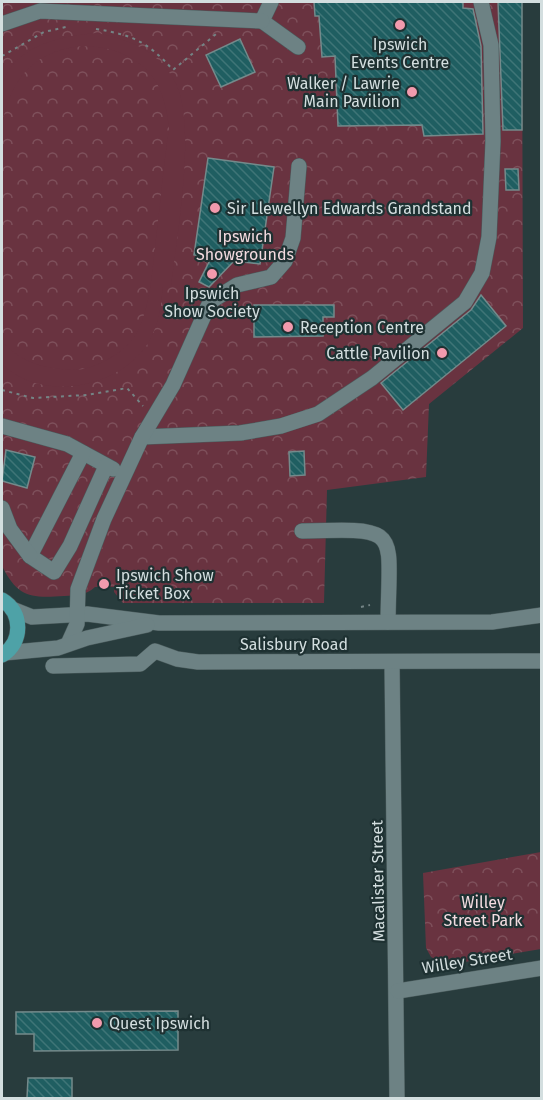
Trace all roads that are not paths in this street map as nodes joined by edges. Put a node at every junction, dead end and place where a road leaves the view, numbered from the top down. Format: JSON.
{"nodes":[{"id":1,"x":271,"y":2,"type":"edge"},
{"id":2,"x":481,"y":2,"type":"edge"},
{"id":3,"x":26,"y":9,"type":"edge"},
{"id":4,"x":262,"y":21,"type":"junction"},
{"id":5,"x":2,"y":24,"type":"edge"},
{"id":6,"x":298,"y":47,"type":"dead end"},
{"id":7,"x":299,"y":166,"type":"dead end"},
{"id":8,"x":2,"y":426,"type":"edge"},
{"id":9,"x":142,"y":437,"type":"junction"},
{"id":10,"x":83,"y":453,"type":"junction"},
{"id":11,"x":106,"y":466,"type":"junction"},
{"id":12,"x":123,"y":475,"type":"junction"},
{"id":13,"x":2,"y":508,"type":"edge"},
{"id":14,"x":302,"y":531,"type":"dead end"},
{"id":15,"x":30,"y":556,"type":"junction"},
{"id":16,"x":54,"y":572,"type":"junction"},
{"id":17,"x":80,"y":585,"type":"junction"},
{"id":18,"x":6,"y":603,"type":"edge"},
{"id":19,"x":79,"y":614,"type":"junction"},
{"id":20,"x":542,"y":615,"type":"edge"},
{"id":21,"x":388,"y":622,"type":"junction"},
{"id":22,"x":159,"y":623,"type":"junction"},
{"id":23,"x":68,"y":644,"type":"junction"},
{"id":24,"x":3,"y":655,"type":"edge"},
{"id":25,"x":542,"y":661,"type":"edge"},
{"id":26,"x":392,"y":662,"type":"junction"},
{"id":27,"x":53,"y":666,"type":"dead end"},
{"id":28,"x":542,"y":968,"type":"edge"},
{"id":29,"x":398,"y":991,"type":"junction"},
{"id":30,"x":397,"y":1098,"type":"edge"}],
"edges":[{"from":1,"to":4,"type":"street"},
{"from":2,"to":9,"type":"street"},
{"from":3,"to":4,"type":"street"},
{"from":3,"to":5,"type":"street"},
{"from":4,"to":6,"type":"street"},
{"from":7,"to":9,"type":"street"},
{"from":8,"to":10,"type":"street"},
{"from":9,"to":12,"type":"street"},
{"from":10,"to":11,"type":"street"},
{"from":10,"to":15,"type":"street"},
{"from":11,"to":12,"type":"street"},
{"from":11,"to":16,"type":"street"},
{"from":12,"to":17,"type":"street"},
{"from":13,"to":15,"type":"street"},
{"from":14,"to":21,"type":"street"},
{"from":15,"to":16,"type":"street"},
{"from":16,"to":17,"type":"street"},
{"from":17,"to":19,"type":"street"},
{"from":18,"to":19,"type":"street","name":"Salisbury Road"},
{"from":18,"to":24,"type":"main road"},
{"from":19,"to":22,"type":"street","name":"Salisbury Road"},
{"from":19,"to":23,"type":"street"},
{"from":20,"to":21,"type":"street","name":"Salisbury Road"},
{"from":21,"to":22,"type":"street","name":"Salisbury Road"},
{"from":22,"to":23,"type":"street","name":"Salisbury Road"},
{"from":23,"to":24,"type":"street","name":"Salisbury Road"},
{"from":25,"to":26,"type":"street","name":"Salisbury Road"},
{"from":26,"to":27,"type":"street","name":"Salisbury Road"},
{"from":26,"to":29,"type":"street","name":"Macalister Street"},
{"from":28,"to":29,"type":"street","name":"Willey Street"},
{"from":29,"to":30,"type":"street","name":"Macalister Street"}]}
